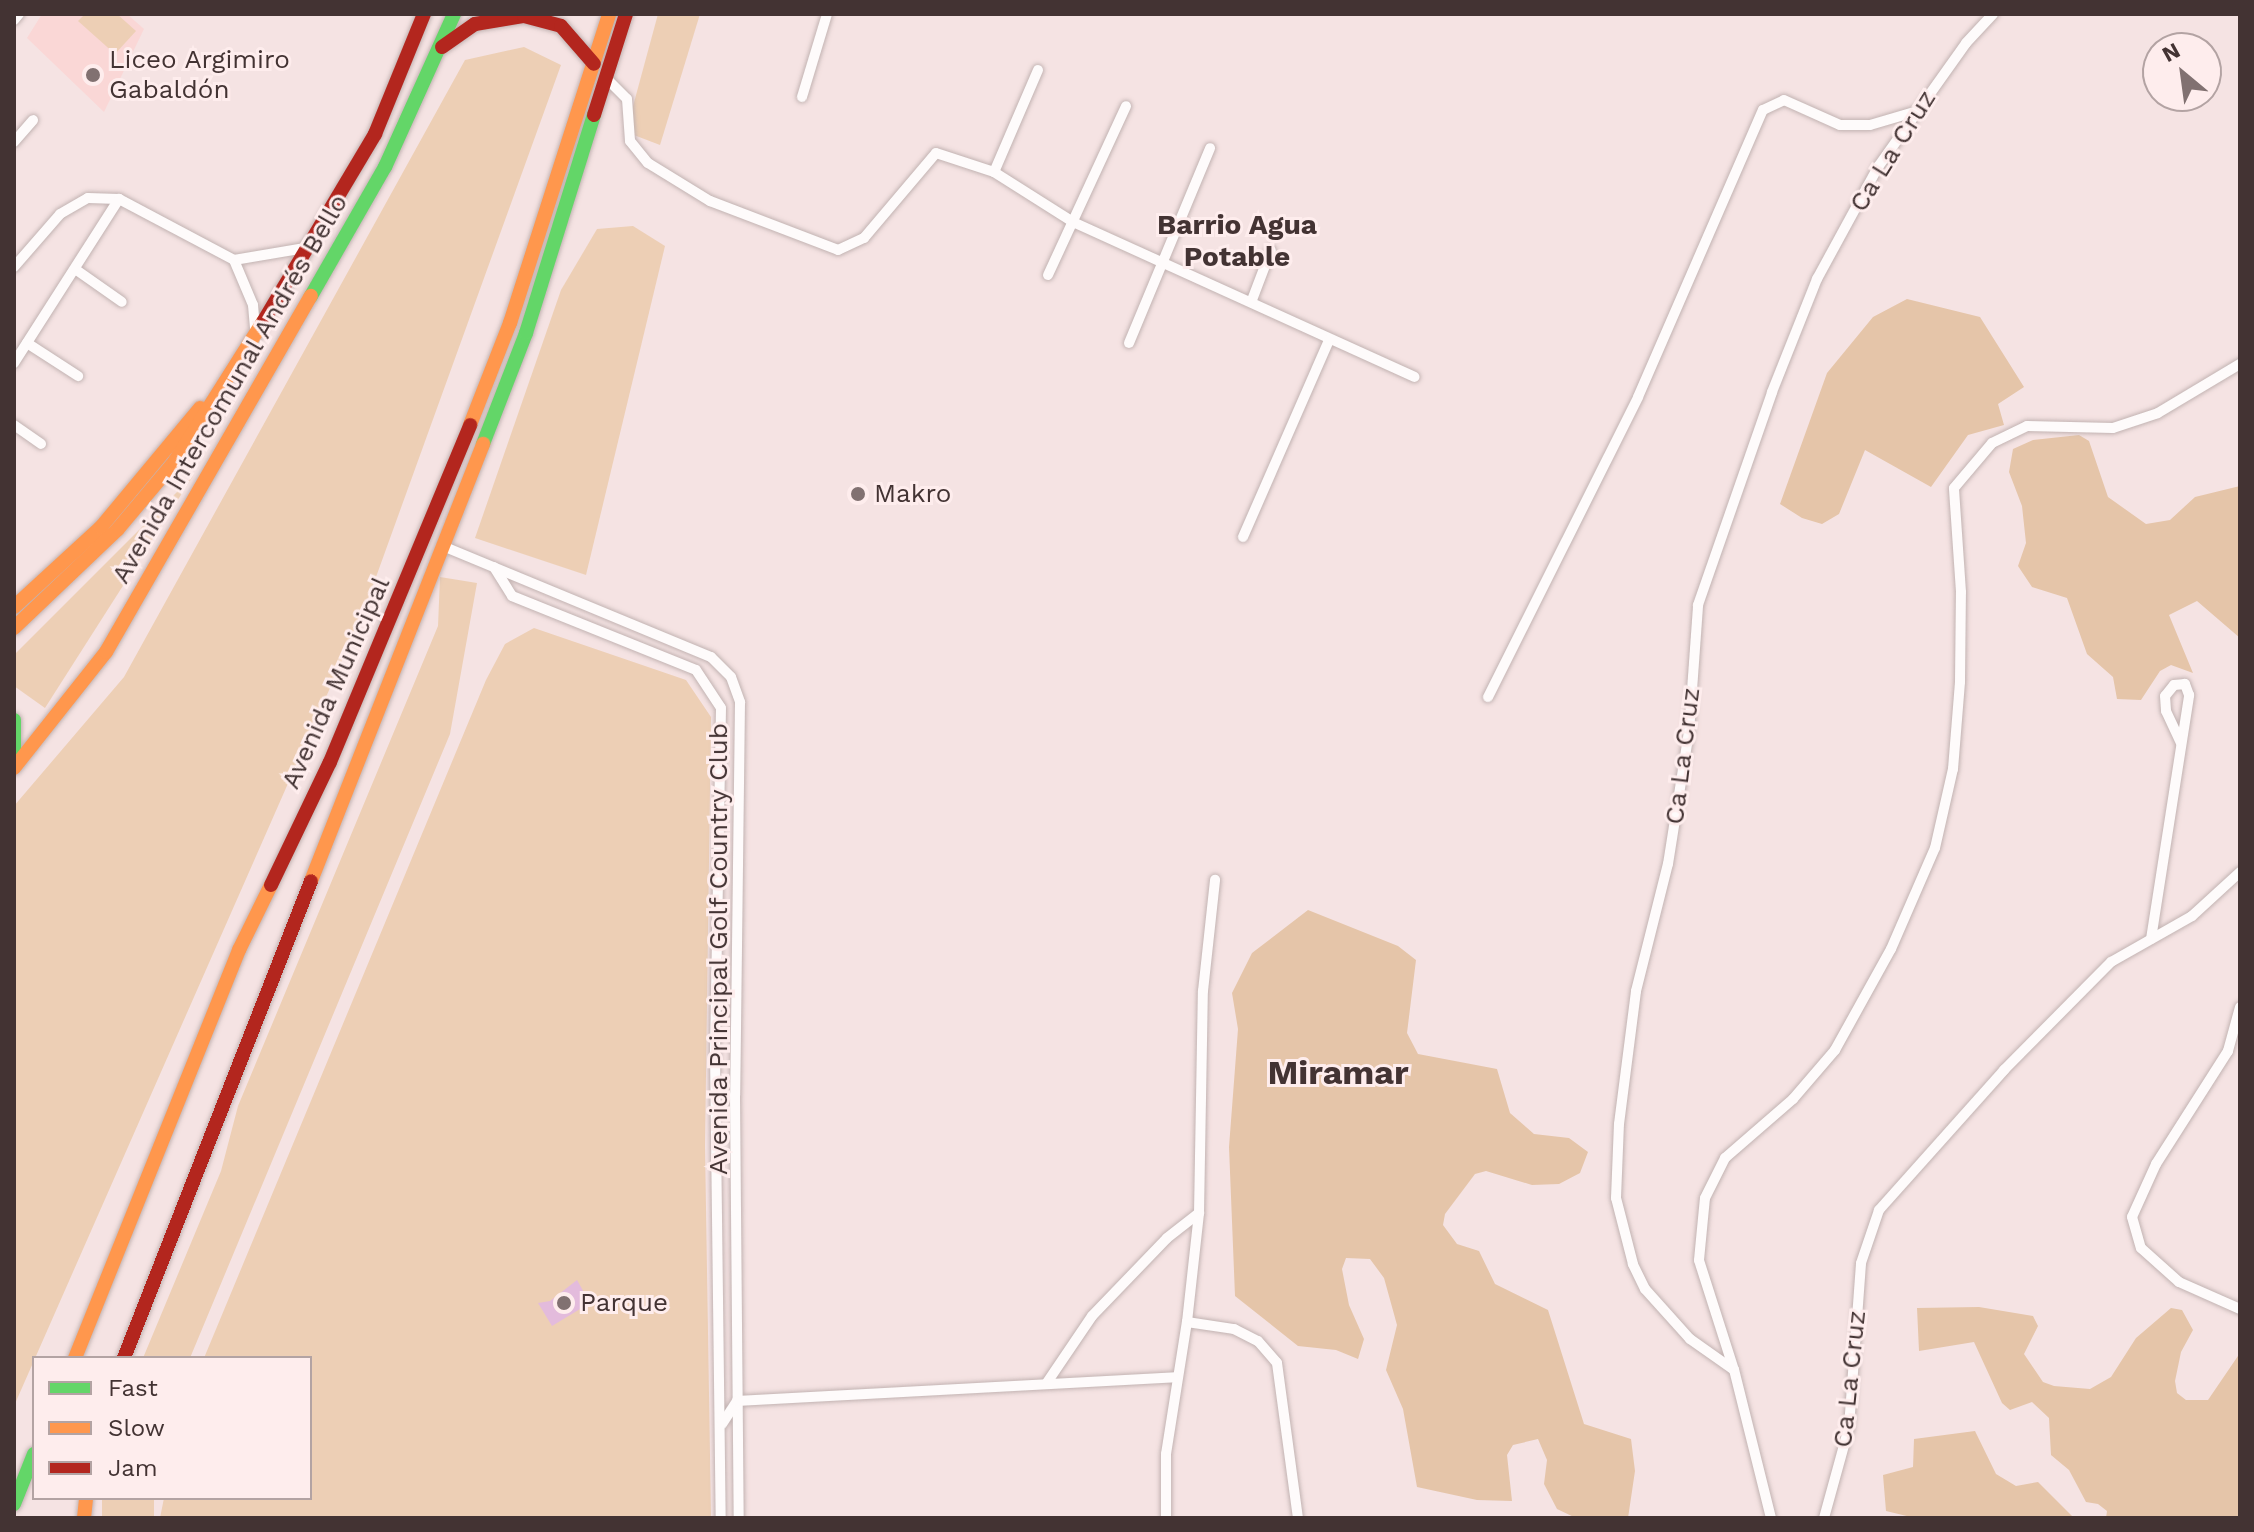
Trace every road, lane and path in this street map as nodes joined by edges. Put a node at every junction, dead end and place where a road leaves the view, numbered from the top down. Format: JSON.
{"nodes":[{"id":1,"x":19,"y":14,"type":"edge"},
{"id":2,"x":424,"y":14,"type":"edge"},
{"id":3,"x":454,"y":14,"type":"edge"},
{"id":4,"x":609,"y":14,"type":"edge"},
{"id":5,"x":626,"y":14,"type":"edge"},
{"id":6,"x":827,"y":14,"type":"edge"},
{"id":7,"x":1993,"y":14,"type":"edge"},
{"id":8,"x":14,"y":20,"type":"edge"},
{"id":9,"x":440,"y":48,"type":"junction"},
{"id":10,"x":594,"y":64,"type":"junction"},
{"id":11,"x":1038,"y":70,"type":"dead end"},
{"id":12,"x":607,"y":79,"type":"junction"},
{"id":13,"x":802,"y":97,"type":"dead end"},
{"id":14,"x":1126,"y":106,"type":"dead end"},
{"id":15,"x":1914,"y":112,"type":"junction"},
{"id":16,"x":33,"y":120,"type":"dead end"},
{"id":17,"x":14,"y":142,"type":"edge"},
{"id":18,"x":1210,"y":148,"type":"dead end"},
{"id":19,"x":994,"y":172,"type":"junction"},
{"id":20,"x":119,"y":199,"type":"junction"},
{"id":21,"x":1073,"y":222,"type":"junction"},
{"id":22,"x":311,"y":247,"type":"junction"},
{"id":23,"x":1271,"y":250,"type":"dead end"},
{"id":24,"x":234,"y":260,"type":"junction"},
{"id":25,"x":1161,"y":262,"type":"junction"},
{"id":26,"x":14,"y":267,"type":"edge"},
{"id":27,"x":75,"y":269,"type":"junction"},
{"id":28,"x":1048,"y":275,"type":"dead end"},
{"id":29,"x":1252,"y":300,"type":"junction"},
{"id":30,"x":122,"y":302,"type":"dead end"},
{"id":31,"x":255,"y":334,"type":"junction"},
{"id":32,"x":1329,"y":340,"type":"junction"},
{"id":33,"x":27,"y":343,"type":"junction"},
{"id":34,"x":1129,"y":343,"type":"dead end"},
{"id":35,"x":243,"y":350,"type":"junction"},
{"id":36,"x":14,"y":363,"type":"edge"},
{"id":37,"x":2240,"y":364,"type":"edge"},
{"id":38,"x":78,"y":376,"type":"dead end"},
{"id":39,"x":1414,"y":377,"type":"dead end"},
{"id":40,"x":14,"y":425,"type":"edge"},
{"id":41,"x":41,"y":444,"type":"dead end"},
{"id":42,"x":1243,"y":537,"type":"dead end"},
{"id":43,"x":445,"y":547,"type":"junction"},
{"id":44,"x":494,"y":567,"type":"junction"},
{"id":45,"x":14,"y":607,"type":"edge"},
{"id":46,"x":14,"y":628,"type":"edge"},
{"id":47,"x":1488,"y":697,"type":"dead end"},
{"id":48,"x":14,"y":720,"type":"edge"},
{"id":49,"x":2181,"y":743,"type":"junction"},
{"id":50,"x":14,"y":752,"type":"edge"},
{"id":51,"x":14,"y":768,"type":"edge"},
{"id":52,"x":2240,"y":872,"type":"edge"},
{"id":53,"x":1215,"y":880,"type":"dead end"},
{"id":54,"x":2151,"y":939,"type":"junction"},
{"id":55,"x":2240,"y":1007,"type":"edge"},
{"id":56,"x":1199,"y":1213,"type":"junction"},
{"id":57,"x":2240,"y":1309,"type":"edge"},
{"id":58,"x":1187,"y":1322,"type":"junction"},
{"id":59,"x":76,"y":1356,"type":"edge"},
{"id":60,"x":125,"y":1356,"type":"edge"},
{"id":61,"x":1734,"y":1370,"type":"junction"},
{"id":62,"x":1175,"y":1377,"type":"junction"},
{"id":63,"x":1046,"y":1384,"type":"junction"},
{"id":64,"x":737,"y":1401,"type":"junction"},
{"id":65,"x":721,"y":1425,"type":"junction"},
{"id":66,"x":32,"y":1458,"type":"edge"},
{"id":67,"x":18,"y":1488,"type":"edge"},
{"id":68,"x":14,"y":1504,"type":"edge"},
{"id":69,"x":721,"y":1518,"type":"edge"},
{"id":70,"x":739,"y":1518,"type":"edge"},
{"id":71,"x":1166,"y":1518,"type":"edge"},
{"id":72,"x":1298,"y":1518,"type":"edge"},
{"id":73,"x":1771,"y":1518,"type":"edge"},
{"id":74,"x":1824,"y":1518,"type":"edge"}],
"edges":[{"from":1,"to":8,"type":"street"},
{"from":2,"to":22,"type":"main road","name":"Avenida Intercomunal Andrés Bello"},
{"from":3,"to":9,"type":"main road","name":"Avenida Intercomunal Andrés Bello"},
{"from":4,"to":10,"type":"main road","name":"Avenida Municipal"},
{"from":5,"to":12,"type":"main road","name":"Avenida Municipal"},
{"from":6,"to":13,"type":"street"},
{"from":7,"to":15,"type":"street","name":"Ca La Cruz"},
{"from":9,"to":10,"type":"main road"},
{"from":9,"to":51,"type":"main road","name":"Avenida Intercomunal Andrés Bello"},
{"from":10,"to":59,"type":"main road","name":"Avenida Municipal"},
{"from":11,"to":19,"type":"street"},
{"from":12,"to":19,"type":"street"},
{"from":12,"to":43,"type":"main road","name":"Avenida Municipal"},
{"from":14,"to":21,"type":"street"},
{"from":15,"to":47,"type":"street"},
{"from":15,"to":61,"type":"street","name":"Ca La Cruz"},
{"from":16,"to":17,"type":"street"},
{"from":18,"to":25,"type":"street"},
{"from":19,"to":21,"type":"street"},
{"from":20,"to":24,"type":"street"},
{"from":20,"to":26,"type":"street"},
{"from":20,"to":27,"type":"street"},
{"from":21,"to":25,"type":"street"},
{"from":21,"to":28,"type":"street"},
{"from":22,"to":24,"type":"street"},
{"from":22,"to":31,"type":"main road","name":"Avenida Intercomunal Andrés Bello"},
{"from":23,"to":29,"type":"street"},
{"from":24,"to":31,"type":"street"},
{"from":25,"to":29,"type":"street"},
{"from":25,"to":34,"type":"street"},
{"from":27,"to":30,"type":"street"},
{"from":27,"to":33,"type":"street"},
{"from":29,"to":32,"type":"street"},
{"from":31,"to":35,"type":"main road","name":"Avenida Intercomunal Andrés Bello"},
{"from":32,"to":39,"type":"street"},
{"from":32,"to":42,"type":"street"},
{"from":33,"to":36,"type":"street"},
{"from":33,"to":38,"type":"street"},
{"from":35,"to":45,"type":"main road","name":"Avenida Intercomunal Andrés Bello"},
{"from":35,"to":46,"type":"main road"},
{"from":37,"to":61,"type":"street"},
{"from":40,"to":41,"type":"street"},
{"from":43,"to":44,"type":"street"},
{"from":43,"to":60,"type":"main road","name":"Avenida Municipal"},
{"from":44,"to":64,"type":"street","name":"Avenida Principal Golf Country Club"},
{"from":44,"to":65,"type":"street","name":"Avenida Principal Golf Country Club"},
{"from":48,"to":50,"type":"main road"},
{"from":49,"to":49,"type":"street"},
{"from":49,"to":54,"type":"street"},
{"from":52,"to":54,"type":"street","name":"Ca La Cruz"},
{"from":53,"to":56,"type":"street"},
{"from":54,"to":74,"type":"street","name":"Ca La Cruz"},
{"from":55,"to":57,"type":"street"},
{"from":56,"to":58,"type":"street"},
{"from":56,"to":63,"type":"street"},
{"from":58,"to":62,"type":"street"},
{"from":58,"to":72,"type":"street"},
{"from":61,"to":73,"type":"street"},
{"from":62,"to":63,"type":"street"},
{"from":62,"to":71,"type":"street"},
{"from":63,"to":64,"type":"street"},
{"from":64,"to":65,"type":"street"},
{"from":64,"to":70,"type":"street","name":"Avenida Principal Golf Country Club"},
{"from":65,"to":69,"type":"street","name":"Avenida Principal Golf Country Club"},
{"from":66,"to":67,"type":"main road"},
{"from":67,"to":68,"type":"main road"}]}
